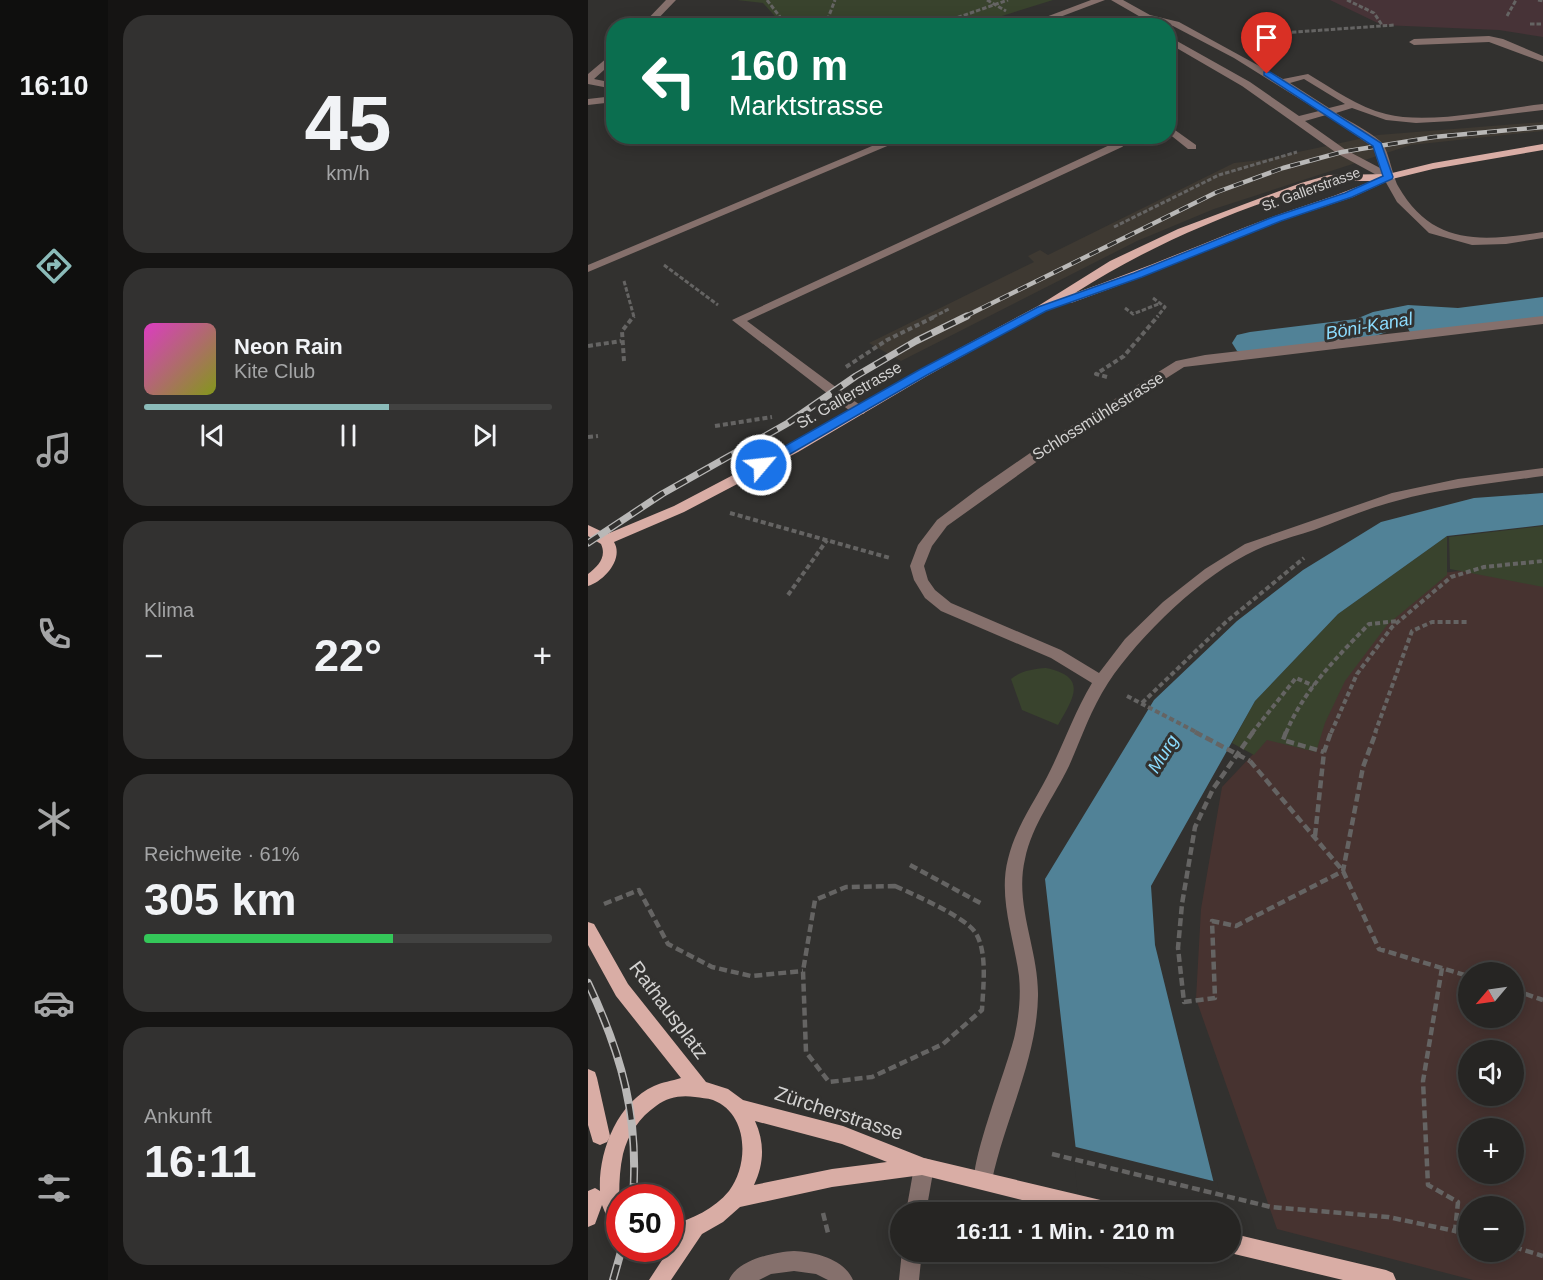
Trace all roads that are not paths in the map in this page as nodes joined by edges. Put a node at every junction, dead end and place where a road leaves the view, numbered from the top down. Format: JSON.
{"nodes":[{"id":1,"x":672,"y":0,"type":"edge"},
{"id":2,"x":1100,"y":0,"type":"edge"},
{"id":3,"x":1116,"y":0,"type":"edge"},
{"id":4,"x":653,"y":18,"type":"edge"},
{"id":5,"x":1049,"y":18,"type":"edge"},
{"id":6,"x":1145,"y":18,"type":"edge"},
{"id":7,"x":1176,"y":24,"type":"edge"},
{"id":8,"x":1414,"y":42,"type":"dead end"},
{"id":9,"x":1176,"y":43,"type":"edge"},
{"id":10,"x":1543,"y":60,"type":"edge"},
{"id":11,"x":606,"y":63,"type":"edge"},
{"id":12,"x":588,"y":80,"type":"edge"},
{"id":13,"x":1282,"y":82,"type":"junction"},
{"id":14,"x":606,"y":84,"type":"edge"},
{"id":15,"x":1254,"y":90,"type":"junction"},
{"id":16,"x":606,"y":100,"type":"edge"},
{"id":17,"x":588,"y":102,"type":"edge"},
{"id":18,"x":1353,"y":105,"type":"junction"},
{"id":19,"x":1543,"y":107,"type":"edge"},
{"id":20,"x":1328,"y":111,"type":"junction"},
{"id":21,"x":1297,"y":120,"type":"junction"},
{"id":22,"x":1176,"y":134,"type":"edge"},
{"id":23,"x":887,"y":144,"type":"edge"},
{"id":24,"x":1119,"y":144,"type":"edge"},
{"id":25,"x":1192,"y":147,"type":"dead end"},
{"id":26,"x":1543,"y":147,"type":"edge"},
{"id":27,"x":1388,"y":177,"type":"junction"},
{"id":28,"x":1543,"y":235,"type":"edge"},
{"id":29,"x":588,"y":269,"type":"edge"},
{"id":30,"x":1042,"y":309,"type":"junction"},
{"id":31,"x":1543,"y":320,"type":"edge"},
{"id":32,"x":859,"y":411,"type":"junction"},
{"id":33,"x":1543,"y":472,"type":"edge"},
{"id":34,"x":588,"y":530,"type":"edge"},
{"id":35,"x":607,"y":540,"type":"junction"},
{"id":36,"x":588,"y":581,"type":"edge"},
{"id":37,"x":1101,"y":681,"type":"junction"},
{"id":38,"x":588,"y":929,"type":"edge"},
{"id":39,"x":588,"y":1078,"type":"edge"},
{"id":40,"x":699,"y":1086,"type":"junction"},
{"id":41,"x":739,"y":1108,"type":"junction"},
{"id":42,"x":600,"y":1136,"type":"junction"},
{"id":43,"x":924,"y":1167,"type":"junction"},
{"id":44,"x":982,"y":1180,"type":"junction"},
{"id":45,"x":734,"y":1199,"type":"junction"},
{"id":46,"x":918,"y":1202,"type":"edge"},
{"id":47,"x":1070,"y":1202,"type":"edge"},
{"id":48,"x":591,"y":1207,"type":"edge"},
{"id":49,"x":606,"y":1216,"type":"edge"},
{"id":50,"x":694,"y":1228,"type":"junction"},
{"id":51,"x":684,"y":1231,"type":"edge"},
{"id":52,"x":1241,"y":1246,"type":"edge"},
{"id":53,"x":911,"y":1262,"type":"edge"},
{"id":54,"x":659,"y":1280,"type":"edge"},
{"id":55,"x":739,"y":1280,"type":"edge"},
{"id":56,"x":843,"y":1280,"type":"edge"},
{"id":57,"x":909,"y":1280,"type":"edge"},
{"id":58,"x":1386,"y":1280,"type":"edge"}],
"edges":[{"from":1,"to":4,"type":"street"},
{"from":2,"to":5,"type":"street"},
{"from":3,"to":6,"type":"street"},
{"from":7,"to":13,"type":"street"},
{"from":8,"to":10,"type":"street"},
{"from":9,"to":15,"type":"street"},
{"from":11,"to":12,"type":"street"},
{"from":12,"to":14,"type":"street"},
{"from":13,"to":15,"type":"street"},
{"from":13,"to":18,"type":"street"},
{"from":13,"to":20,"type":"street"},
{"from":15,"to":21,"type":"street"},
{"from":16,"to":17,"type":"street"},
{"from":18,"to":19,"type":"street"},
{"from":18,"to":20,"type":"street"},
{"from":20,"to":21,"type":"street"},
{"from":20,"to":27,"type":"street"},
{"from":21,"to":27,"type":"street"},
{"from":22,"to":25,"type":"street"},
{"from":23,"to":29,"type":"street"},
{"from":24,"to":32,"type":"street"},
{"from":26,"to":27,"type":"main road","name":"St. Gallerstrasse"},
{"from":27,"to":28,"type":"street"},
{"from":27,"to":30,"type":"main road","name":"St. Gallerstrasse"},
{"from":27,"to":30,"type":"main road","name":"St. Gallerstrasse"},
{"from":30,"to":32,"type":"main road","name":"St. Gallerstrasse"},
{"from":31,"to":37,"type":"street","name":"Schlossmühlestrasse"},
{"from":32,"to":35,"type":"main road","name":"St. Gallerstrasse"},
{"from":33,"to":37,"type":"street"},
{"from":34,"to":35,"type":"main road"},
{"from":35,"to":36,"type":"main road"},
{"from":37,"to":44,"type":"street"},
{"from":38,"to":40,"type":"main road","name":"Rathausplatz"},
{"from":39,"to":42,"type":"main road"},
{"from":40,"to":41,"type":"main road"},
{"from":40,"to":42,"type":"main road"},
{"from":41,"to":43,"type":"main road","name":"Zürcherstrasse"},
{"from":41,"to":45,"type":"main road"},
{"from":42,"to":48,"type":"main road"},
{"from":43,"to":44,"type":"main road","name":"Zürcherstrasse"},
{"from":43,"to":45,"type":"main road","name":"Zürcherstrasse"},
{"from":43,"to":46,"type":"street"},
{"from":44,"to":47,"type":"main road","name":"Zürcherstrasse"},
{"from":45,"to":50,"type":"main road"},
{"from":48,"to":49,"type":"main road"},
{"from":50,"to":51,"type":"main road"},
{"from":50,"to":54,"type":"main road"},
{"from":52,"to":58,"type":"main road"},
{"from":53,"to":57,"type":"street"},
{"from":55,"to":56,"type":"street"}]}
